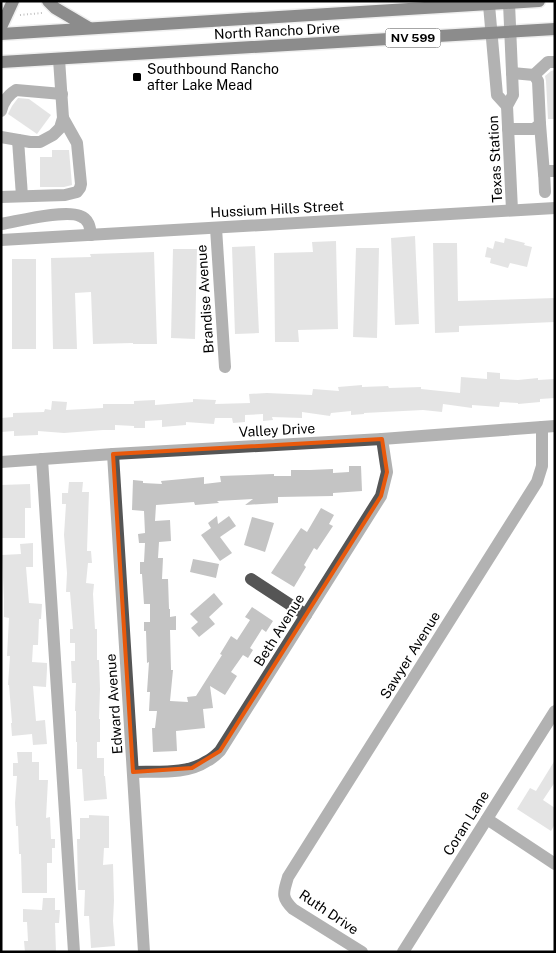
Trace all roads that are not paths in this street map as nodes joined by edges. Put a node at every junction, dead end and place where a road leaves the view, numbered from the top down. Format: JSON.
{"nodes":[{"id":1,"x":13,"y":1,"type":"edge"},
{"id":2,"x":539,"y":1,"type":"edge"},
{"id":3,"x":509,"y":3,"type":"junction"},
{"id":4,"x":489,"y":4,"type":"junction"},
{"id":5,"x":48,"y":7,"type":"edge"},
{"id":6,"x":1,"y":27,"type":"edge"},
{"id":7,"x":89,"y":28,"type":"junction"},
{"id":8,"x":555,"y":29,"type":"edge"},
{"id":9,"x":491,"y":32,"type":"junction"},
{"id":10,"x":510,"y":32,"type":"junction"},
{"id":11,"x":1,"y":34,"type":"edge"},
{"id":12,"x":59,"y":59,"type":"junction"},
{"id":13,"x":1,"y":62,"type":"edge"},
{"id":14,"x":555,"y":62,"type":"edge"},
{"id":15,"x":512,"y":73,"type":"junction"},
{"id":16,"x":534,"y":75,"type":"junction"},
{"id":17,"x":62,"y":94,"type":"junction"},
{"id":18,"x":507,"y":106,"type":"junction"},
{"id":19,"x":1,"y":111,"type":"edge"},
{"id":20,"x":63,"y":118,"type":"junction"},
{"id":21,"x":540,"y":124,"type":"junction"},
{"id":22,"x":508,"y":129,"type":"junction"},
{"id":23,"x":1,"y":137,"type":"edge"},
{"id":24,"x":18,"y":140,"type":"junction"},
{"id":25,"x":550,"y":172,"type":"edge"},
{"id":26,"x":545,"y":192,"type":"dead end"},
{"id":27,"x":22,"y":196,"type":"junction"},
{"id":28,"x":1,"y":197,"type":"edge"},
{"id":29,"x":555,"y":208,"type":"edge"},
{"id":30,"x":512,"y":210,"type":"junction"},
{"id":31,"x":1,"y":224,"type":"edge"},
{"id":32,"x":216,"y":228,"type":"junction"},
{"id":33,"x":91,"y":235,"type":"junction"},
{"id":34,"x":1,"y":240,"type":"edge"},
{"id":35,"x":225,"y":367,"type":"dead end"},
{"id":36,"x":548,"y":427,"type":"edge"},
{"id":37,"x":382,"y":440,"type":"junction"},
{"id":38,"x":113,"y":454,"type":"junction"},
{"id":39,"x":42,"y":459,"type":"junction"},
{"id":40,"x":1,"y":462,"type":"edge"},
{"id":41,"x":250,"y":579,"type":"dead end"},
{"id":42,"x":306,"y":615,"type":"junction"},
{"id":43,"x":555,"y":711,"type":"edge"},
{"id":44,"x":133,"y":772,"type":"junction"},
{"id":45,"x":487,"y":819,"type":"junction"},
{"id":46,"x":555,"y":864,"type":"edge"},
{"id":47,"x":283,"y":893,"type":"joint"},
{"id":48,"x":74,"y":952,"type":"edge"},
{"id":49,"x":144,"y":952,"type":"edge"},
{"id":50,"x":362,"y":952,"type":"edge"},
{"id":51,"x":403,"y":952,"type":"edge"}],
"edges":[{"from":1,"to":6,"type":"main road"},
{"from":2,"to":3,"type":"main road","name":"North Rancho Drive","number":"NV 599"},
{"from":3,"to":4,"type":"main road","name":"North Rancho Drive","number":"NV 599"},
{"from":3,"to":10,"type":"street","name":"Texas Station"},
{"from":4,"to":7,"type":"main road","name":"North Rancho Drive","number":"NV 599"},
{"from":4,"to":9,"type":"street","name":"Texas Station"},
{"from":5,"to":7,"type":"main road"},
{"from":7,"to":11,"type":"main road","name":"North Rancho Drive","number":"NV 599"},
{"from":8,"to":10,"type":"main road","name":"North Rancho Drive","number":"NV 599"},
{"from":9,"to":10,"type":"main road","name":"North Rancho Drive","number":"NV 599"},
{"from":9,"to":12,"type":"main road","name":"North Rancho Drive","number":"NV 599"},
{"from":9,"to":18,"type":"street","name":"Texas Station"},
{"from":10,"to":15,"type":"street","name":"Texas Station"},
{"from":12,"to":13,"type":"main road","name":"North Rancho Drive","number":"NV 599"},
{"from":12,"to":17,"type":"street"},
{"from":14,"to":16,"type":"street"},
{"from":15,"to":16,"type":"street"},
{"from":15,"to":18,"type":"street","name":"Texas Station"},
{"from":16,"to":21,"type":"street"},
{"from":17,"to":19,"type":"street"},
{"from":17,"to":20,"type":"street"},
{"from":18,"to":22,"type":"street","name":"Texas Station"},
{"from":20,"to":24,"type":"street"},
{"from":20,"to":27,"type":"street"},
{"from":21,"to":22,"type":"street"},
{"from":21,"to":25,"type":"street"},
{"from":22,"to":30,"type":"street","name":"Texas Station"},
{"from":23,"to":24,"type":"street"},
{"from":24,"to":27,"type":"street"},
{"from":25,"to":26,"type":"street"},
{"from":27,"to":28,"type":"street"},
{"from":29,"to":30,"type":"street","name":"Hussium Hills Street"},
{"from":30,"to":32,"type":"street","name":"Hussium Hills Street"},
{"from":31,"to":33,"type":"street"},
{"from":32,"to":33,"type":"street","name":"Hussium Hills Street"},
{"from":32,"to":35,"type":"street","name":"Brandise Avenue"},
{"from":33,"to":34,"type":"street","name":"Hussium Hills Street"},
{"from":36,"to":37,"type":"street","name":"Valley Drive"},
{"from":36,"to":47,"type":"street","name":"Sawyer Avenue"},
{"from":37,"to":38,"type":"street","name":"Valley Drive"},
{"from":37,"to":42,"type":"street","name":"Beth Avenue"},
{"from":38,"to":39,"type":"street","name":"Valley Drive"},
{"from":38,"to":44,"type":"street","name":"Edward Avenue"},
{"from":39,"to":40,"type":"street","name":"Valley Drive"},
{"from":39,"to":48,"type":"street"},
{"from":41,"to":42,"type":"street"},
{"from":42,"to":44,"type":"street","name":"Beth Avenue"},
{"from":43,"to":45,"type":"street","name":"Coran Lane"},
{"from":44,"to":49,"type":"street","name":"Edward Avenue"},
{"from":45,"to":46,"type":"street"},
{"from":45,"to":51,"type":"street","name":"Coran Lane"},
{"from":47,"to":50,"type":"street","name":"Ruth Drive"}]}
